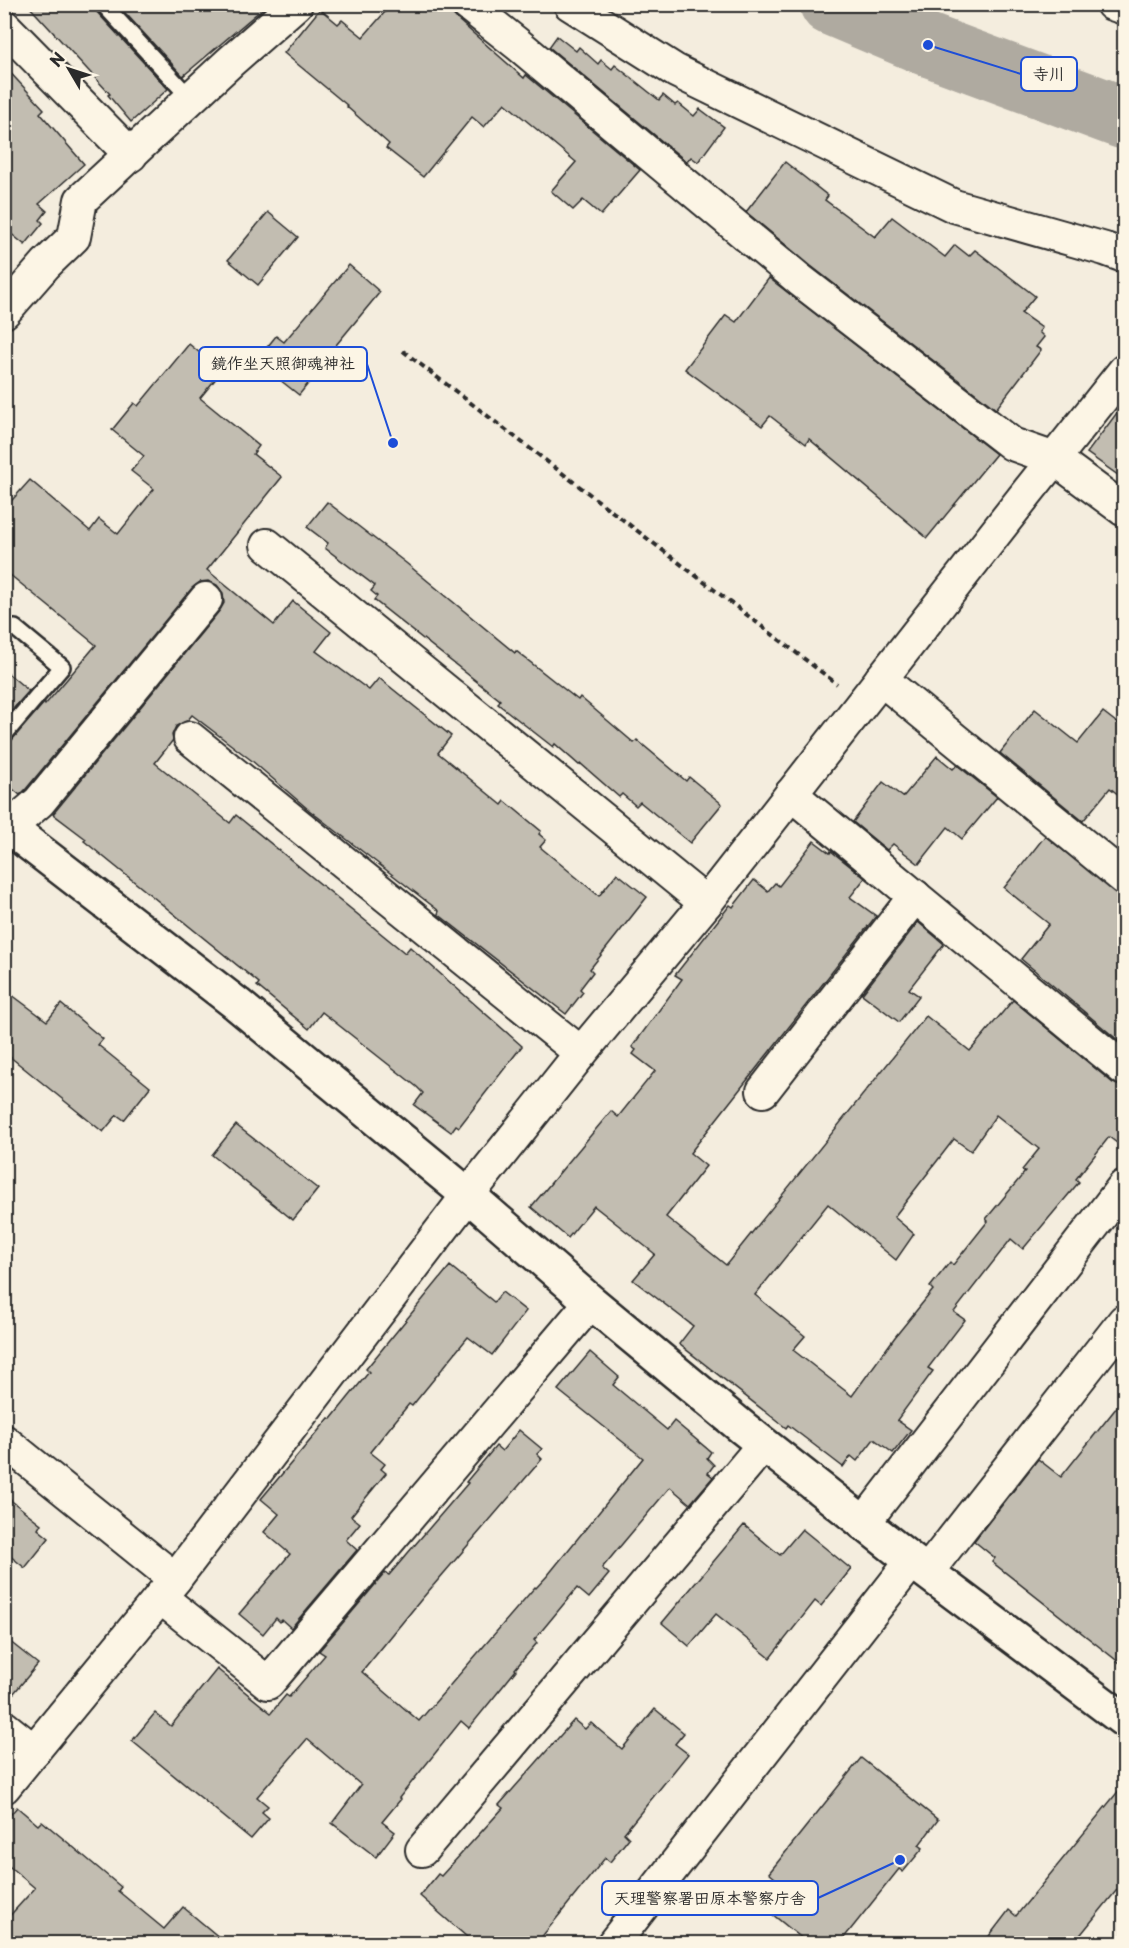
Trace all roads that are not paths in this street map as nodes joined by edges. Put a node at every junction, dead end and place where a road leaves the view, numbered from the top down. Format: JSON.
{"nodes":[{"id":1,"x":103,"y":4,"type":"edge"},
{"id":2,"x":296,"y":4,"type":"edge"},
{"id":3,"x":467,"y":4,"type":"edge"},
{"id":4,"x":570,"y":4,"type":"edge"},
{"id":5,"x":1112,"y":4,"type":"edge"},
{"id":6,"x":1125,"y":8,"type":"edge"},
{"id":7,"x":4,"y":26,"type":"edge"},
{"id":8,"x":191,"y":99,"type":"junction"},
{"id":9,"x":131,"y":155,"type":"junction"},
{"id":10,"x":1125,"y":256,"type":"edge"},
{"id":11,"x":4,"y":312,"type":"edge"},
{"id":12,"x":1125,"y":371,"type":"edge"},
{"id":13,"x":1055,"y":459,"type":"junction"},
{"id":14,"x":1125,"y":510,"type":"edge"},
{"id":15,"x":267,"y":545,"type":"dead end"},
{"id":16,"x":206,"y":599,"type":"dead end"},
{"id":17,"x":15,"y":628,"type":"dead end"},
{"id":18,"x":881,"y":679,"type":"junction"},
{"id":19,"x":4,"y":735,"type":"edge"},
{"id":20,"x":190,"y":738,"type":"dead end"},
{"id":21,"x":791,"y":794,"type":"junction"},
{"id":22,"x":6,"y":828,"type":"edge"},
{"id":23,"x":1125,"y":878,"type":"edge"},
{"id":24,"x":915,"y":896,"type":"junction"},
{"id":25,"x":706,"y":903,"type":"junction"},
{"id":26,"x":581,"y":1053,"type":"junction"},
{"id":27,"x":1125,"y":1068,"type":"edge"},
{"id":28,"x":763,"y":1090,"type":"dead end"},
{"id":29,"x":1125,"y":1185,"type":"edge"},
{"id":30,"x":468,"y":1195,"type":"junction"},
{"id":31,"x":591,"y":1302,"type":"junction"},
{"id":32,"x":1125,"y":1321,"type":"edge"},
{"id":33,"x":4,"y":1441,"type":"edge"},
{"id":34,"x":764,"y":1444,"type":"junction"},
{"id":35,"x":863,"y":1524,"type":"junction"},
{"id":36,"x":919,"y":1566,"type":"junction"},
{"id":37,"x":167,"y":1588,"type":"junction"},
{"id":38,"x":1125,"y":1720,"type":"edge"},
{"id":39,"x":4,"y":1727,"type":"edge"},
{"id":40,"x":34,"y":1751,"type":"junction"},
{"id":41,"x":4,"y":1787,"type":"edge"},
{"id":42,"x":422,"y":1850,"type":"dead end"},
{"id":43,"x":613,"y":1944,"type":"edge"}],
"edges":[{"from":1,"to":8,"type":"lane"},
{"from":2,"to":8,"type":"street"},
{"from":3,"to":13,"type":"street"},
{"from":4,"to":10,"type":"street"},
{"from":5,"to":6,"type":"street"},
{"from":7,"to":9,"type":"street"},
{"from":8,"to":9,"type":"street"},
{"from":9,"to":11,"type":"street"},
{"from":12,"to":13,"type":"street"},
{"from":13,"to":14,"type":"street"},
{"from":13,"to":18,"type":"street"},
{"from":15,"to":25,"type":"street"},
{"from":16,"to":22,"type":"street"},
{"from":17,"to":19,"type":"lane"},
{"from":18,"to":21,"type":"street"},
{"from":18,"to":23,"type":"street"},
{"from":20,"to":26,"type":"street"},
{"from":21,"to":24,"type":"street"},
{"from":21,"to":25,"type":"street"},
{"from":22,"to":30,"type":"street"},
{"from":24,"to":27,"type":"street"},
{"from":24,"to":28,"type":"street"},
{"from":25,"to":26,"type":"street"},
{"from":26,"to":30,"type":"street"},
{"from":29,"to":35,"type":"street"},
{"from":30,"to":31,"type":"street"},
{"from":30,"to":37,"type":"street"},
{"from":31,"to":34,"type":"street"},
{"from":31,"to":37,"type":"street"},
{"from":32,"to":36,"type":"street"},
{"from":33,"to":37,"type":"street"},
{"from":34,"to":35,"type":"street"},
{"from":34,"to":42,"type":"street"},
{"from":35,"to":36,"type":"street"},
{"from":36,"to":38,"type":"street"},
{"from":36,"to":43,"type":"street"},
{"from":37,"to":40,"type":"street"},
{"from":39,"to":40,"type":"street"},
{"from":40,"to":41,"type":"street"}]}
